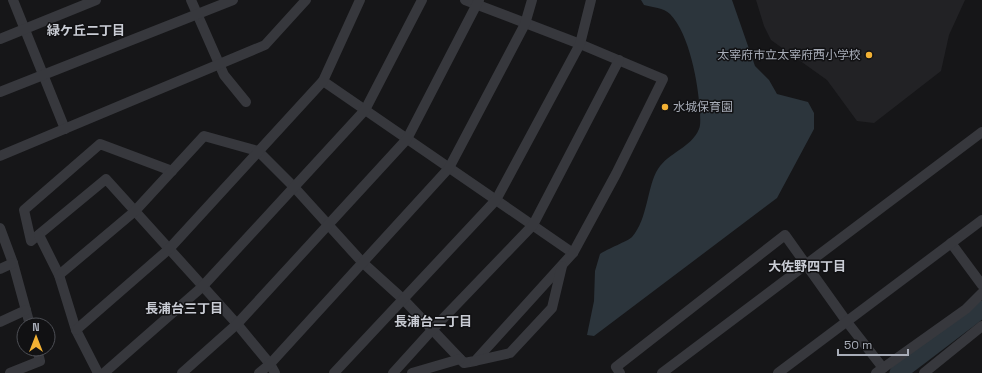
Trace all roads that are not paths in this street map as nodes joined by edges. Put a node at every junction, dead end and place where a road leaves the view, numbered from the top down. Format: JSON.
{"nodes":[{"id":1,"x":13,"y":0,"type":"edge"},
{"id":2,"x":96,"y":0,"type":"edge"},
{"id":3,"x":191,"y":0,"type":"edge"},
{"id":4,"x":232,"y":0,"type":"edge"},
{"id":5,"x":306,"y":0,"type":"edge"},
{"id":6,"x":360,"y":0,"type":"edge"},
{"id":7,"x":422,"y":0,"type":"edge"},
{"id":8,"x":465,"y":0,"type":"edge"},
{"id":9,"x":532,"y":0,"type":"edge"},
{"id":10,"x":591,"y":0,"type":"edge"},
{"id":11,"x":478,"y":2,"type":"edge"},
{"id":12,"x":197,"y":14,"type":"junction"},
{"id":13,"x":525,"y":24,"type":"junction"},
{"id":14,"x":25,"y":29,"type":"junction"},
{"id":15,"x":0,"y":39,"type":"edge"},
{"id":16,"x":580,"y":44,"type":"junction"},
{"id":17,"x":619,"y":60,"type":"junction"},
{"id":18,"x":219,"y":65,"type":"junction"},
{"id":19,"x":43,"y":75,"type":"junction"},
{"id":20,"x":323,"y":81,"type":"junction"},
{"id":21,"x":0,"y":92,"type":"edge"},
{"id":22,"x":246,"y":102,"type":"dead end"},
{"id":23,"x":365,"y":110,"type":"junction"},
{"id":24,"x":65,"y":129,"type":"junction"},
{"id":25,"x":982,"y":132,"type":"edge"},
{"id":26,"x":407,"y":139,"type":"junction"},
{"id":27,"x":258,"y":151,"type":"junction"},
{"id":28,"x":0,"y":156,"type":"edge"},
{"id":29,"x":449,"y":168,"type":"junction"},
{"id":30,"x":172,"y":171,"type":"junction"},
{"id":31,"x":294,"y":187,"type":"junction"},
{"id":32,"x":496,"y":200,"type":"junction"},
{"id":33,"x":136,"y":211,"type":"junction"},
{"id":34,"x":982,"y":220,"type":"edge"},
{"id":35,"x":329,"y":225,"type":"junction"},
{"id":36,"x":533,"y":225,"type":"junction"},
{"id":37,"x":0,"y":228,"type":"edge"},
{"id":38,"x":39,"y":236,"type":"junction"},
{"id":39,"x":951,"y":243,"type":"junction"},
{"id":40,"x":169,"y":249,"type":"junction"},
{"id":41,"x":573,"y":253,"type":"junction"},
{"id":42,"x":362,"y":262,"type":"junction"},
{"id":43,"x":14,"y":263,"type":"junction"},
{"id":44,"x":563,"y":264,"type":"junction"},
{"id":45,"x":805,"y":265,"type":"junction"},
{"id":46,"x":0,"y":269,"type":"edge"},
{"id":47,"x":59,"y":275,"type":"junction"},
{"id":48,"x":982,"y":285,"type":"edge"},
{"id":49,"x":202,"y":287,"type":"junction"},
{"id":50,"x":982,"y":293,"type":"edge"},
{"id":51,"x":404,"y":300,"type":"junction"},
{"id":52,"x":26,"y":310,"type":"junction"},
{"id":53,"x":28,"y":317,"type":"edge"},
{"id":54,"x":0,"y":322,"type":"edge"},
{"id":55,"x":847,"y":322,"type":"junction"},
{"id":56,"x":237,"y":324,"type":"junction"},
{"id":57,"x":982,"y":326,"type":"edge"},
{"id":58,"x":76,"y":330,"type":"junction"},
{"id":59,"x":432,"y":330,"type":"junction"},
{"id":60,"x":39,"y":357,"type":"edge"},
{"id":61,"x":460,"y":359,"type":"junction"},
{"id":62,"x":475,"y":361,"type":"junction"},
{"id":63,"x":270,"y":364,"type":"junction"},
{"id":64,"x":880,"y":370,"type":"edge"},
{"id":65,"x":10,"y":373,"type":"edge"},
{"id":66,"x":98,"y":373,"type":"edge"},
{"id":67,"x":104,"y":373,"type":"edge"},
{"id":68,"x":182,"y":373,"type":"edge"},
{"id":69,"x":259,"y":373,"type":"edge"},
{"id":70,"x":275,"y":373,"type":"edge"},
{"id":71,"x":334,"y":373,"type":"edge"},
{"id":72,"x":393,"y":373,"type":"edge"},
{"id":73,"x":412,"y":373,"type":"edge"},
{"id":74,"x":620,"y":373,"type":"edge"},
{"id":75,"x":662,"y":373,"type":"edge"},
{"id":76,"x":778,"y":373,"type":"edge"},
{"id":77,"x":924,"y":373,"type":"edge"}],
"edges":[{"from":1,"to":14,"type":"street"},
{"from":2,"to":14,"type":"street"},
{"from":3,"to":12,"type":"street"},
{"from":4,"to":12,"type":"street"},
{"from":5,"to":18,"type":"street"},
{"from":6,"to":20,"type":"street"},
{"from":7,"to":23,"type":"street"},
{"from":8,"to":11,"type":"street"},
{"from":9,"to":13,"type":"street"},
{"from":10,"to":16,"type":"street"},
{"from":11,"to":13,"type":"street"},
{"from":11,"to":26,"type":"street"},
{"from":12,"to":18,"type":"street"},
{"from":12,"to":19,"type":"street"},
{"from":13,"to":16,"type":"street"},
{"from":13,"to":29,"type":"street"},
{"from":14,"to":15,"type":"street"},
{"from":14,"to":19,"type":"street"},
{"from":16,"to":17,"type":"street"},
{"from":16,"to":32,"type":"street"},
{"from":17,"to":36,"type":"street"},
{"from":17,"to":41,"type":"street"},
{"from":18,"to":22,"type":"street"},
{"from":18,"to":24,"type":"street"},
{"from":19,"to":21,"type":"street"},
{"from":19,"to":24,"type":"street"},
{"from":20,"to":23,"type":"street"},
{"from":20,"to":27,"type":"street"},
{"from":23,"to":26,"type":"street"},
{"from":23,"to":31,"type":"street"},
{"from":24,"to":28,"type":"street"},
{"from":25,"to":45,"type":"street"},
{"from":26,"to":29,"type":"street"},
{"from":26,"to":35,"type":"street"},
{"from":27,"to":30,"type":"street"},
{"from":27,"to":31,"type":"street"},
{"from":27,"to":40,"type":"street"},
{"from":29,"to":32,"type":"street"},
{"from":29,"to":42,"type":"street"},
{"from":30,"to":33,"type":"street"},
{"from":30,"to":38,"type":"street"},
{"from":31,"to":35,"type":"street"},
{"from":31,"to":49,"type":"street"},
{"from":32,"to":36,"type":"street"},
{"from":32,"to":51,"type":"street"},
{"from":33,"to":38,"type":"street"},
{"from":33,"to":40,"type":"street"},
{"from":33,"to":47,"type":"street"},
{"from":34,"to":39,"type":"street"},
{"from":35,"to":42,"type":"street"},
{"from":35,"to":56,"type":"street"},
{"from":36,"to":41,"type":"street"},
{"from":36,"to":59,"type":"street"},
{"from":37,"to":43,"type":"street"},
{"from":38,"to":47,"type":"street"},
{"from":39,"to":48,"type":"street"},
{"from":39,"to":55,"type":"street"},
{"from":40,"to":49,"type":"street"},
{"from":40,"to":58,"type":"street"},
{"from":41,"to":44,"type":"street"},
{"from":42,"to":51,"type":"street"},
{"from":42,"to":63,"type":"street"},
{"from":43,"to":46,"type":"street"},
{"from":43,"to":52,"type":"street"},
{"from":44,"to":62,"type":"street"},
{"from":44,"to":62,"type":"street"},
{"from":45,"to":55,"type":"street"},
{"from":45,"to":74,"type":"street"},
{"from":45,"to":75,"type":"street"},
{"from":47,"to":58,"type":"street"},
{"from":49,"to":56,"type":"street"},
{"from":49,"to":67,"type":"street"},
{"from":50,"to":64,"type":"street"},
{"from":51,"to":59,"type":"street"},
{"from":51,"to":71,"type":"street"},
{"from":52,"to":53,"type":"street"},
{"from":52,"to":54,"type":"street"},
{"from":55,"to":64,"type":"street"},
{"from":55,"to":76,"type":"street"},
{"from":56,"to":63,"type":"street"},
{"from":56,"to":68,"type":"street"},
{"from":57,"to":77,"type":"street"},
{"from":58,"to":66,"type":"street"},
{"from":59,"to":61,"type":"street"},
{"from":59,"to":72,"type":"street"},
{"from":60,"to":65,"type":"street"},
{"from":61,"to":62,"type":"street"},
{"from":61,"to":73,"type":"street"},
{"from":63,"to":69,"type":"street"},
{"from":63,"to":70,"type":"street"}]}
